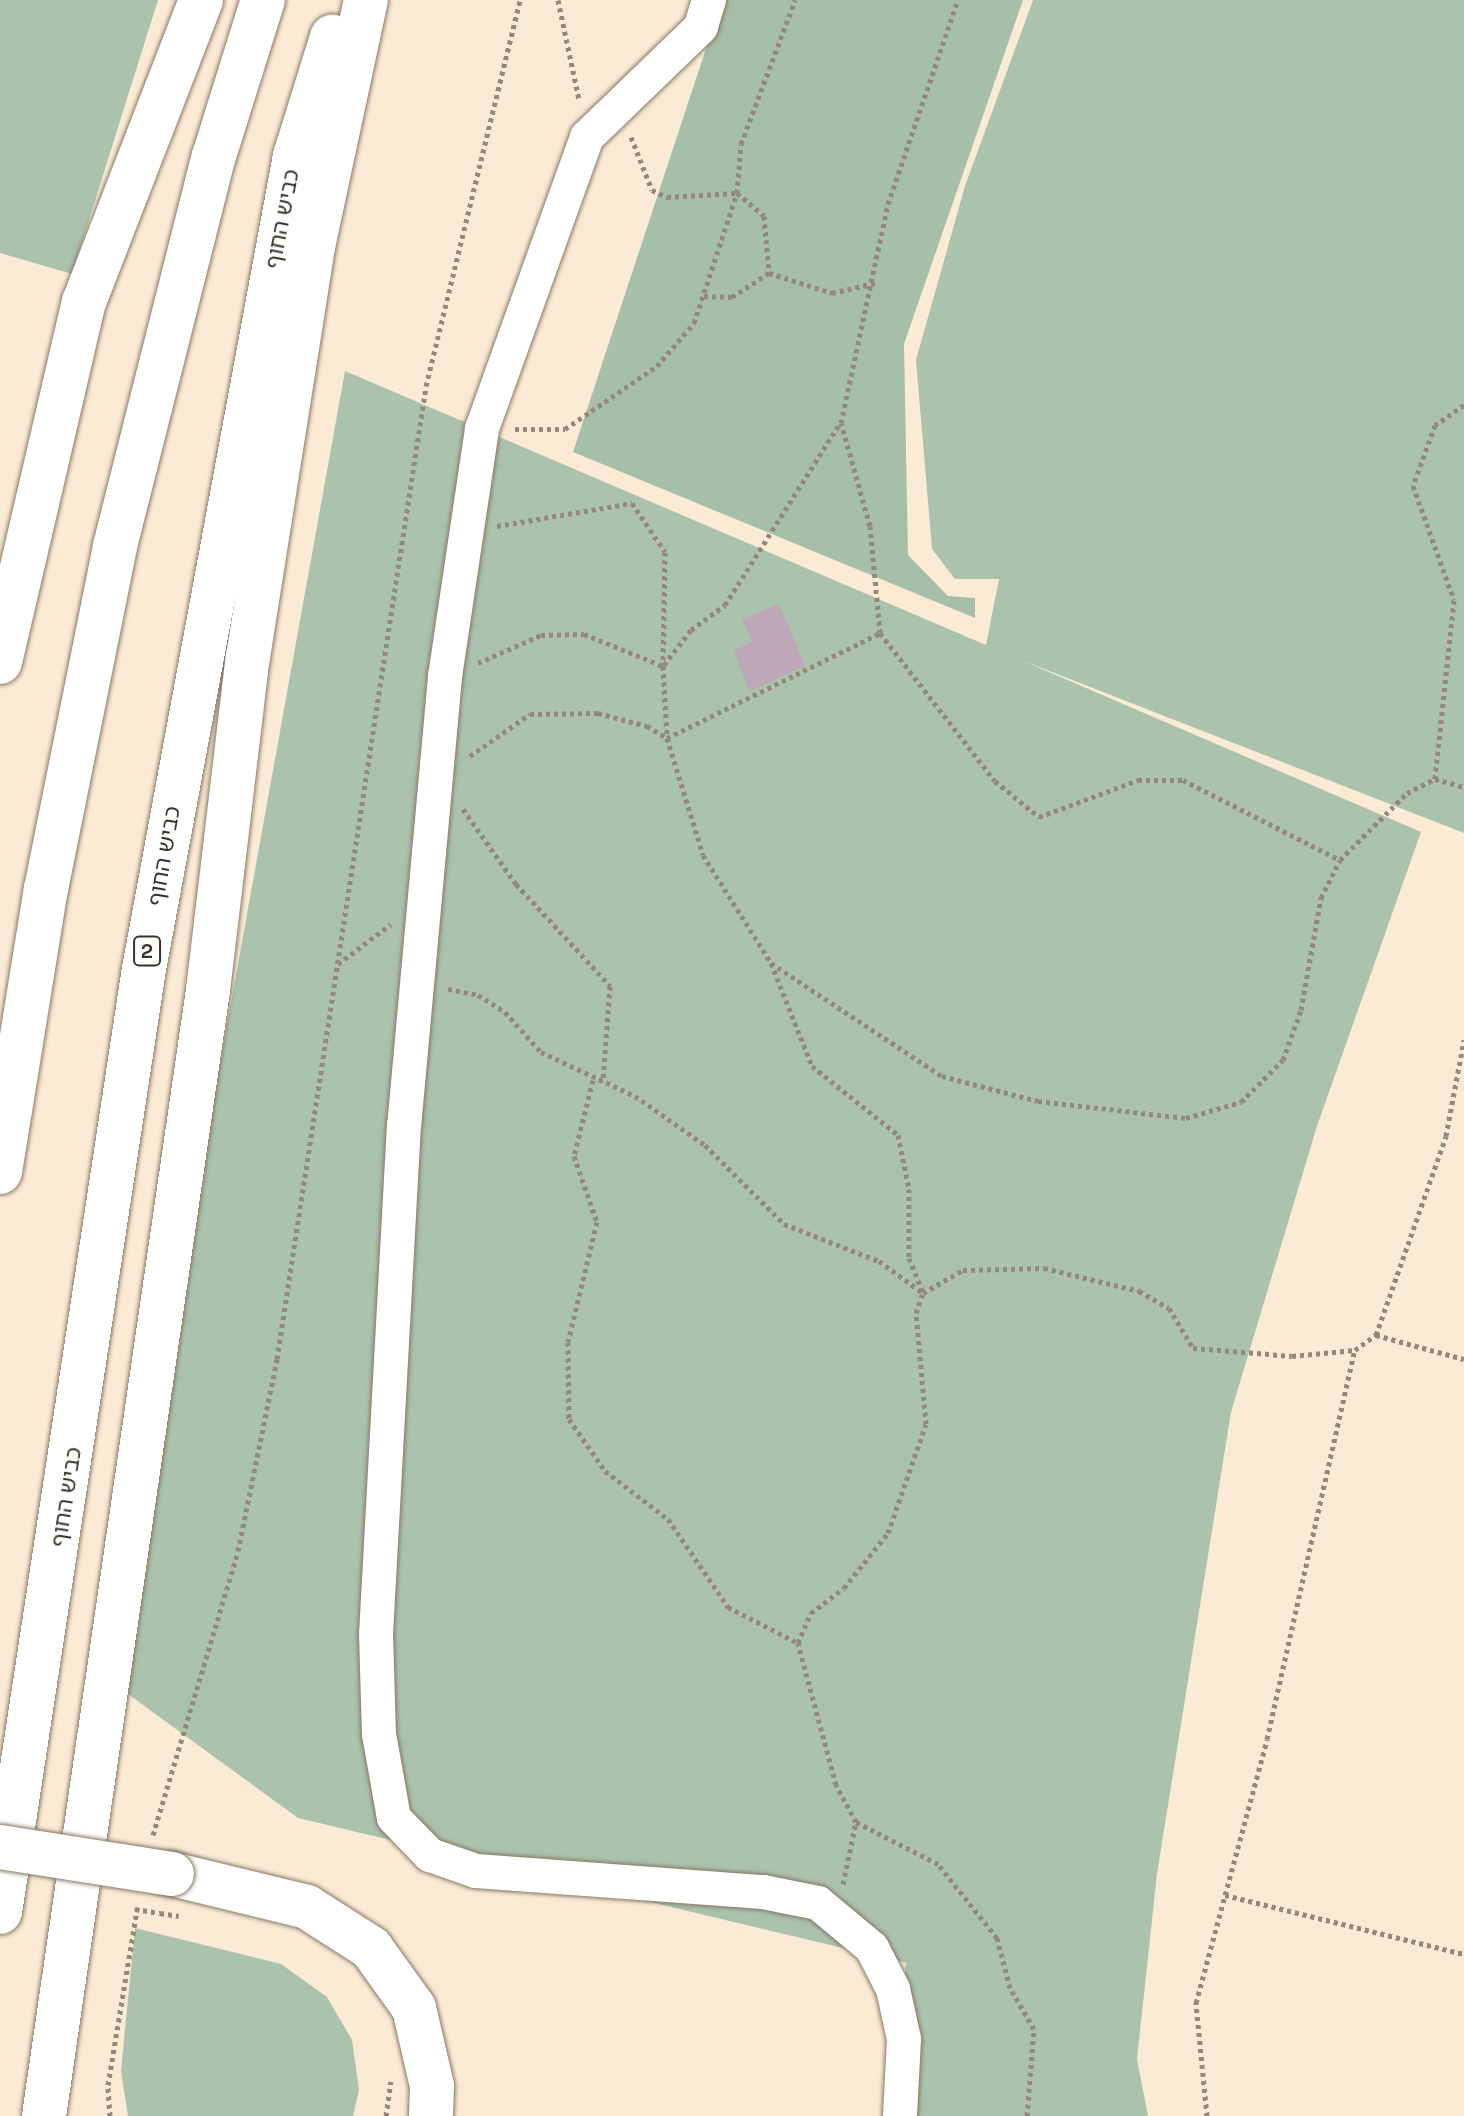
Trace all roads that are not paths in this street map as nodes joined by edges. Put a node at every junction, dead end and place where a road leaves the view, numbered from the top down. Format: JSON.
{"nodes":[{"id":1,"x":201,"y":0,"type":"edge"},
{"id":2,"x":263,"y":0,"type":"edge"},
{"id":3,"x":344,"y":0,"type":"edge"},
{"id":4,"x":366,"y":0,"type":"edge"},
{"id":5,"x":709,"y":0,"type":"edge"},
{"id":6,"x":20,"y":552,"type":"junction"},
{"id":7,"x":0,"y":602,"type":"edge"},
{"id":8,"x":0,"y":662,"type":"edge"},
{"id":9,"x":0,"y":1172,"type":"edge"},
{"id":10,"x":0,"y":1847,"type":"edge"},
{"id":11,"x":0,"y":1912,"type":"edge"},
{"id":12,"x":61,"y":1996,"type":"junction"},
{"id":13,"x":44,"y":2116,"type":"edge"},
{"id":14,"x":74,"y":2116,"type":"edge"},
{"id":15,"x":431,"y":2116,"type":"edge"},
{"id":16,"x":900,"y":2116,"type":"edge"}],
"edges":[{"from":1,"to":6,"type":"highway"},
{"from":2,"to":9,"type":"highway"},
{"from":3,"to":11,"type":"highway","name":"כביש החוף","number":"2"},
{"from":4,"to":12,"type":"highway"},
{"from":5,"to":16,"type":"lane"},
{"from":6,"to":7,"type":"highway"},
{"from":6,"to":8,"type":"highway"},
{"from":10,"to":15,"type":"highway","bridge":true},
{"from":12,"to":13,"type":"highway"},
{"from":12,"to":14,"type":"highway"}]}
